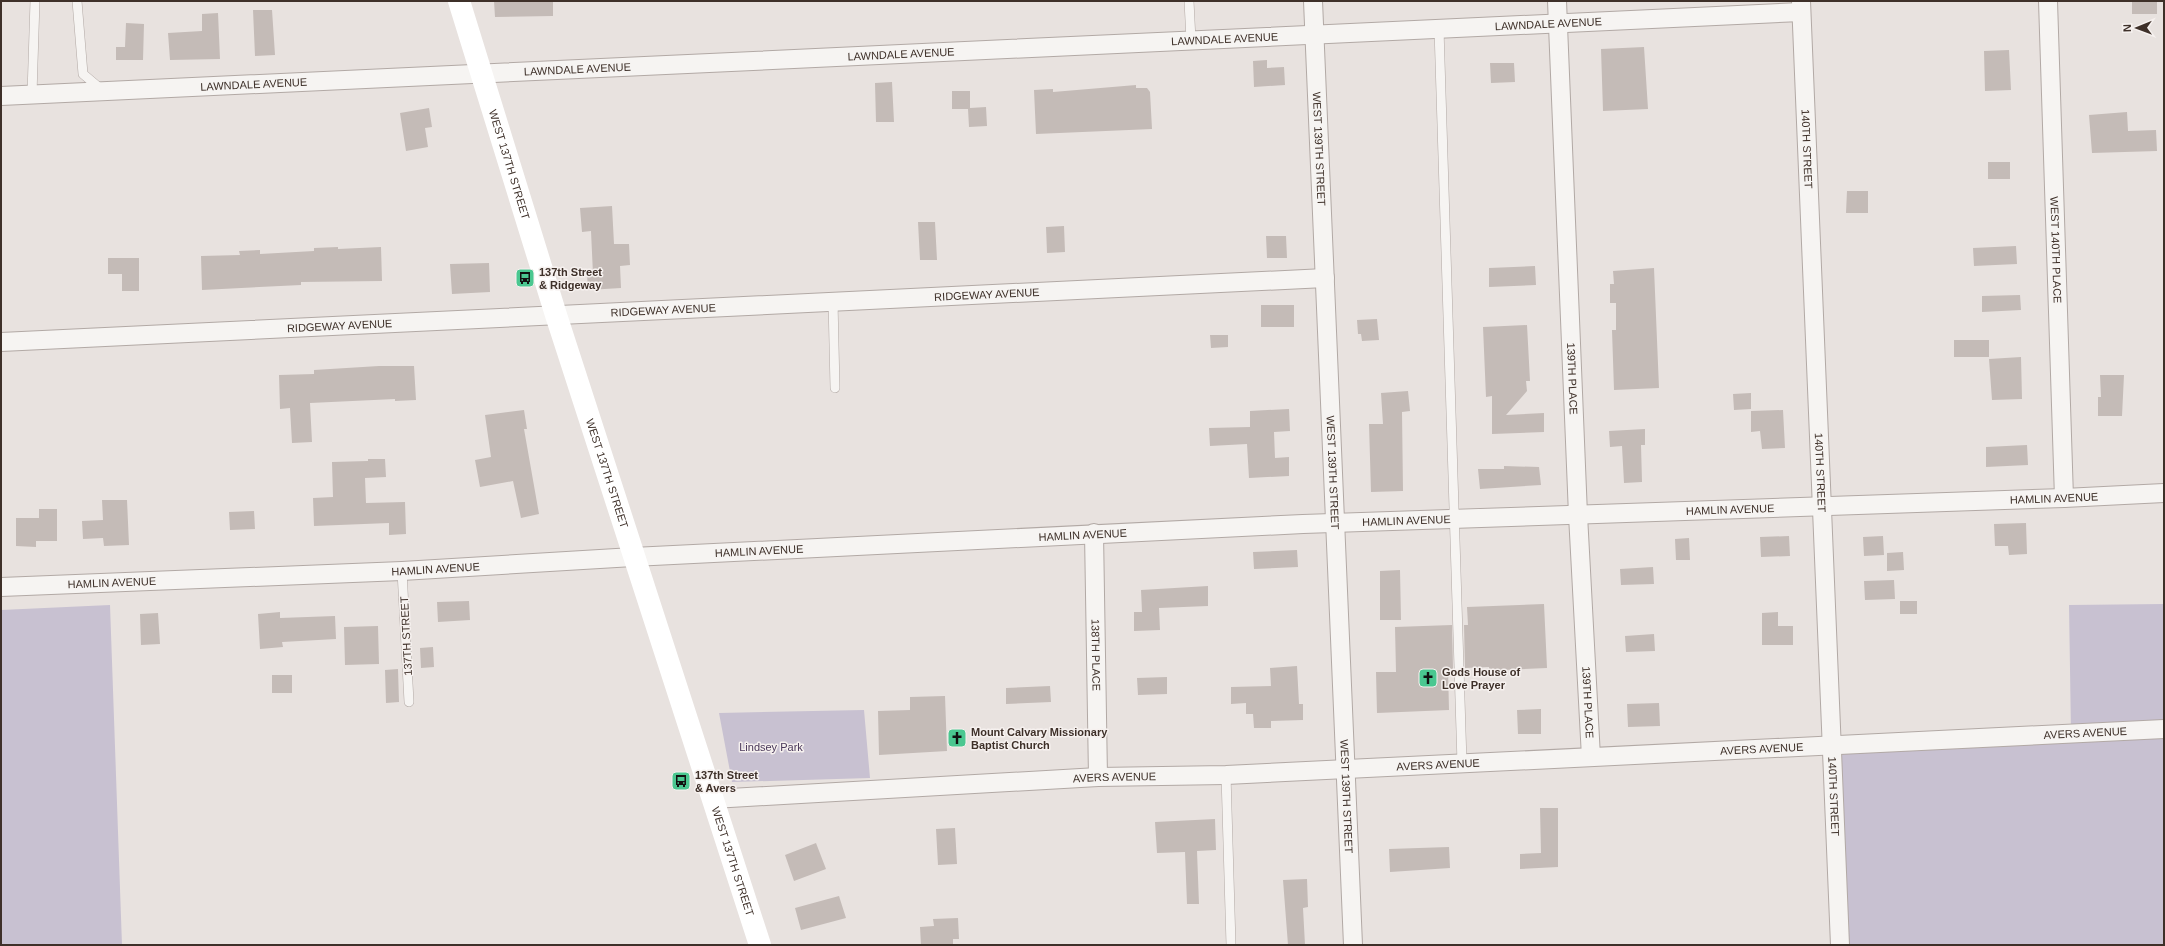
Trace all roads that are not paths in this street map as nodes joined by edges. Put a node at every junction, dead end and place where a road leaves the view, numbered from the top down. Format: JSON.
{"nodes":[{"id":1,"x":35,"y":1,"type":"edge"},
{"id":2,"x":77,"y":1,"type":"edge"},
{"id":3,"x":459,"y":1,"type":"edge"},
{"id":4,"x":1189,"y":1,"type":"edge"},
{"id":5,"x":1313,"y":1,"type":"edge"},
{"id":6,"x":1558,"y":1,"type":"edge"},
{"id":7,"x":2048,"y":1,"type":"edge"},
{"id":8,"x":1801,"y":6,"type":"edge"},
{"id":9,"x":1558,"y":23,"type":"junction"},
{"id":10,"x":1439,"y":29,"type":"junction"},
{"id":11,"x":1314,"y":34,"type":"junction"},
{"id":12,"x":1190,"y":40,"type":"junction"},
{"id":13,"x":482,"y":73,"type":"junction"},
{"id":14,"x":103,"y":91,"type":"junction"},
{"id":15,"x":32,"y":94,"type":"junction"},
{"id":16,"x":1,"y":96,"type":"edge"},
{"id":17,"x":1325,"y":278,"type":"junction"},
{"id":18,"x":833,"y":302,"type":"junction"},
{"id":19,"x":556,"y":315,"type":"junction"},
{"id":20,"x":1,"y":342,"type":"edge"},
{"id":21,"x":835,"y":388,"type":"dead end"},
{"id":22,"x":2164,"y":493,"type":"edge"},
{"id":23,"x":2064,"y":498,"type":"junction"},
{"id":24,"x":1823,"y":506,"type":"junction"},
{"id":25,"x":1578,"y":515,"type":"junction"},
{"id":26,"x":1455,"y":519,"type":"junction"},
{"id":27,"x":1335,"y":523,"type":"junction"},
{"id":28,"x":1094,"y":533,"type":"junction"},
{"id":29,"x":633,"y":557,"type":"junction"},
{"id":30,"x":402,"y":571,"type":"junction"},
{"id":31,"x":1,"y":587,"type":"edge"},
{"id":32,"x":409,"y":702,"type":"dead end"},
{"id":33,"x":2164,"y":729,"type":"edge"},
{"id":34,"x":1831,"y":745,"type":"junction"},
{"id":35,"x":1591,"y":757,"type":"junction"},
{"id":36,"x":1462,"y":763,"type":"junction"},
{"id":37,"x":1345,"y":769,"type":"junction"},
{"id":38,"x":1226,"y":774,"type":"junction"},
{"id":39,"x":1098,"y":777,"type":"junction"},
{"id":40,"x":713,"y":799,"type":"junction"},
{"id":41,"x":760,"y":945,"type":"edge"},
{"id":42,"x":1231,"y":945,"type":"edge"},
{"id":43,"x":1353,"y":945,"type":"edge"},
{"id":44,"x":1840,"y":945,"type":"edge"}],
"edges":[{"from":1,"to":15,"type":"lane"},
{"from":2,"to":14,"type":"lane"},
{"from":3,"to":13,"type":"main road","name":"WEST 137TH STREET"},
{"from":4,"to":12,"type":"lane"},
{"from":5,"to":11,"type":"street","name":"WEST 139TH STREET"},
{"from":6,"to":9,"type":"street","name":"139TH PLACE"},
{"from":7,"to":23,"type":"street","name":"WEST 140TH PLACE"},
{"from":8,"to":9,"type":"street","name":"LAWNDALE AVENUE"},
{"from":8,"to":24,"type":"street","name":"140TH STREET"},
{"from":9,"to":10,"type":"street","name":"LAWNDALE AVENUE"},
{"from":9,"to":25,"type":"street","name":"139TH PLACE"},
{"from":10,"to":11,"type":"street","name":"LAWNDALE AVENUE"},
{"from":10,"to":26,"type":"lane"},
{"from":11,"to":12,"type":"street","name":"LAWNDALE AVENUE"},
{"from":11,"to":17,"type":"street","name":"WEST 139TH STREET"},
{"from":12,"to":13,"type":"street","name":"LAWNDALE AVENUE"},
{"from":13,"to":14,"type":"street","name":"LAWNDALE AVENUE"},
{"from":13,"to":19,"type":"main road","name":"WEST 137TH STREET"},
{"from":14,"to":15,"type":"street","name":"LAWNDALE AVENUE"},
{"from":15,"to":16,"type":"street","name":"LAWNDALE AVENUE"},
{"from":17,"to":18,"type":"street","name":"RIDGEWAY AVENUE"},
{"from":17,"to":27,"type":"street","name":"WEST 139TH STREET"},
{"from":18,"to":19,"type":"street","name":"RIDGEWAY AVENUE"},
{"from":18,"to":21,"type":"lane"},
{"from":19,"to":20,"type":"street","name":"RIDGEWAY AVENUE"},
{"from":19,"to":29,"type":"main road","name":"WEST 137TH STREET"},
{"from":22,"to":23,"type":"street","name":"HAMLIN AVENUE"},
{"from":23,"to":24,"type":"street","name":"HAMLIN AVENUE"},
{"from":24,"to":25,"type":"street","name":"HAMLIN AVENUE"},
{"from":24,"to":34,"type":"street","name":"140TH STREET"},
{"from":25,"to":26,"type":"street","name":"HAMLIN AVENUE"},
{"from":25,"to":35,"type":"street","name":"139TH PLACE"},
{"from":26,"to":27,"type":"street","name":"HAMLIN AVENUE"},
{"from":26,"to":36,"type":"lane"},
{"from":27,"to":28,"type":"street","name":"HAMLIN AVENUE"},
{"from":27,"to":37,"type":"street","name":"WEST 139TH STREET"},
{"from":28,"to":29,"type":"street","name":"HAMLIN AVENUE"},
{"from":28,"to":39,"type":"street","name":"138TH PLACE"},
{"from":29,"to":30,"type":"street","name":"HAMLIN AVENUE"},
{"from":29,"to":40,"type":"main road","name":"WEST 137TH STREET"},
{"from":30,"to":31,"type":"street","name":"HAMLIN AVENUE"},
{"from":30,"to":32,"type":"lane","name":"137TH STREET"},
{"from":33,"to":34,"type":"street","name":"AVERS AVENUE"},
{"from":34,"to":35,"type":"street","name":"AVERS AVENUE"},
{"from":34,"to":44,"type":"street","name":"140TH STREET"},
{"from":35,"to":36,"type":"street","name":"AVERS AVENUE"},
{"from":36,"to":37,"type":"street","name":"AVERS AVENUE"},
{"from":37,"to":38,"type":"street","name":"AVERS AVENUE"},
{"from":37,"to":43,"type":"street","name":"WEST 139TH STREET"},
{"from":38,"to":39,"type":"street","name":"AVERS AVENUE"},
{"from":38,"to":42,"type":"lane"},
{"from":39,"to":40,"type":"street","name":"AVERS AVENUE"},
{"from":40,"to":41,"type":"main road","name":"WEST 137TH STREET"}]}
